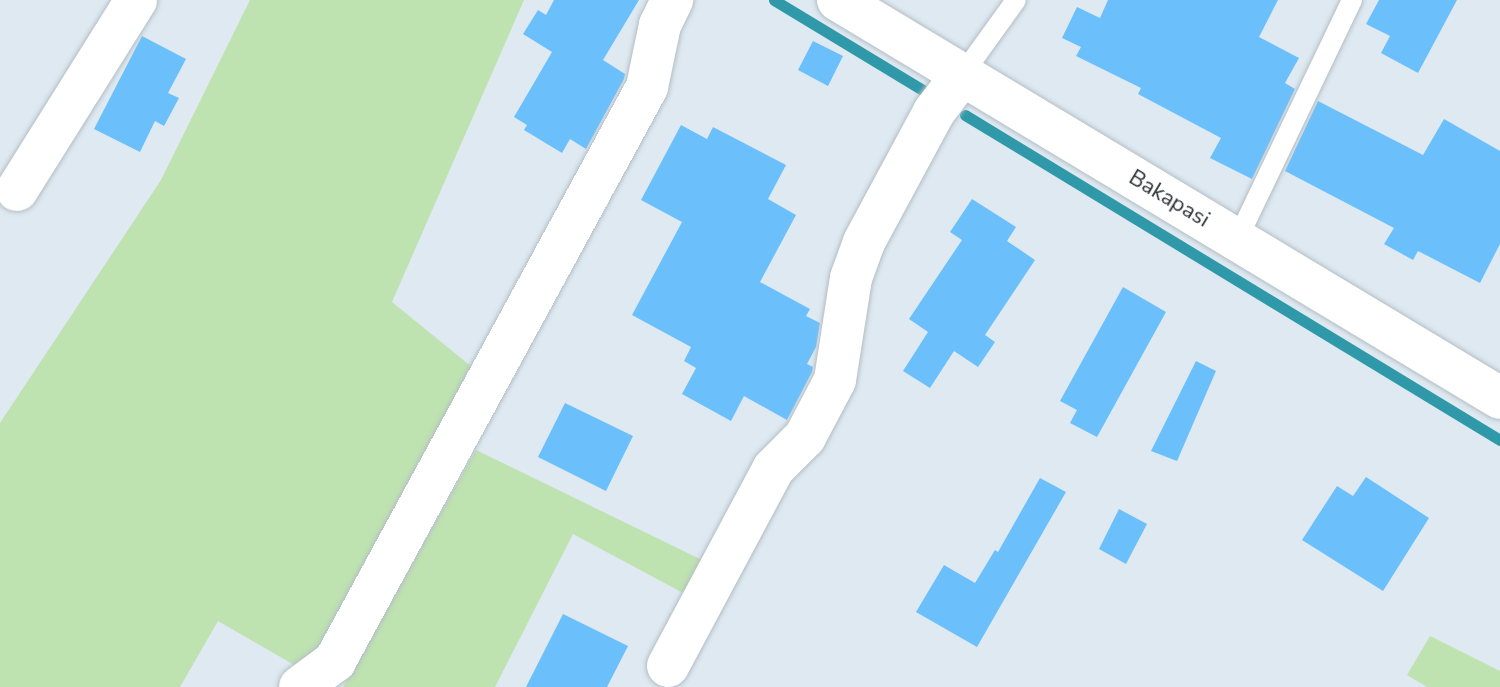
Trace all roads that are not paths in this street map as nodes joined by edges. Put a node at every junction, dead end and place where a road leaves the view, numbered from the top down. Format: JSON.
{"nodes":[{"id":1,"x":136,"y":0,"type":"edge"},
{"id":2,"x":672,"y":0,"type":"edge"},
{"id":3,"x":838,"y":0,"type":"edge"},
{"id":4,"x":1016,"y":0,"type":"edge"},
{"id":5,"x":1352,"y":0,"type":"edge"},
{"id":6,"x":962,"y":75,"type":"junction"},
{"id":7,"x":17,"y":190,"type":"dead end"},
{"id":8,"x":1237,"y":240,"type":"junction"},
{"id":9,"x":1500,"y":398,"type":"edge"},
{"id":10,"x":668,"y":666,"type":"dead end"},
{"id":11,"x":300,"y":687,"type":"edge"}],
"edges":[{"from":1,"to":7,"type":"street"},
{"from":2,"to":11,"type":"street"},
{"from":3,"to":6,"type":"street","name":"Bakapasi"},
{"from":4,"to":6,"type":"lane"},
{"from":5,"to":8,"type":"lane"},
{"from":6,"to":8,"type":"street","name":"Bakapasi"},
{"from":6,"to":10,"type":"street"},
{"from":8,"to":9,"type":"street","name":"Bakapasi"}]}
